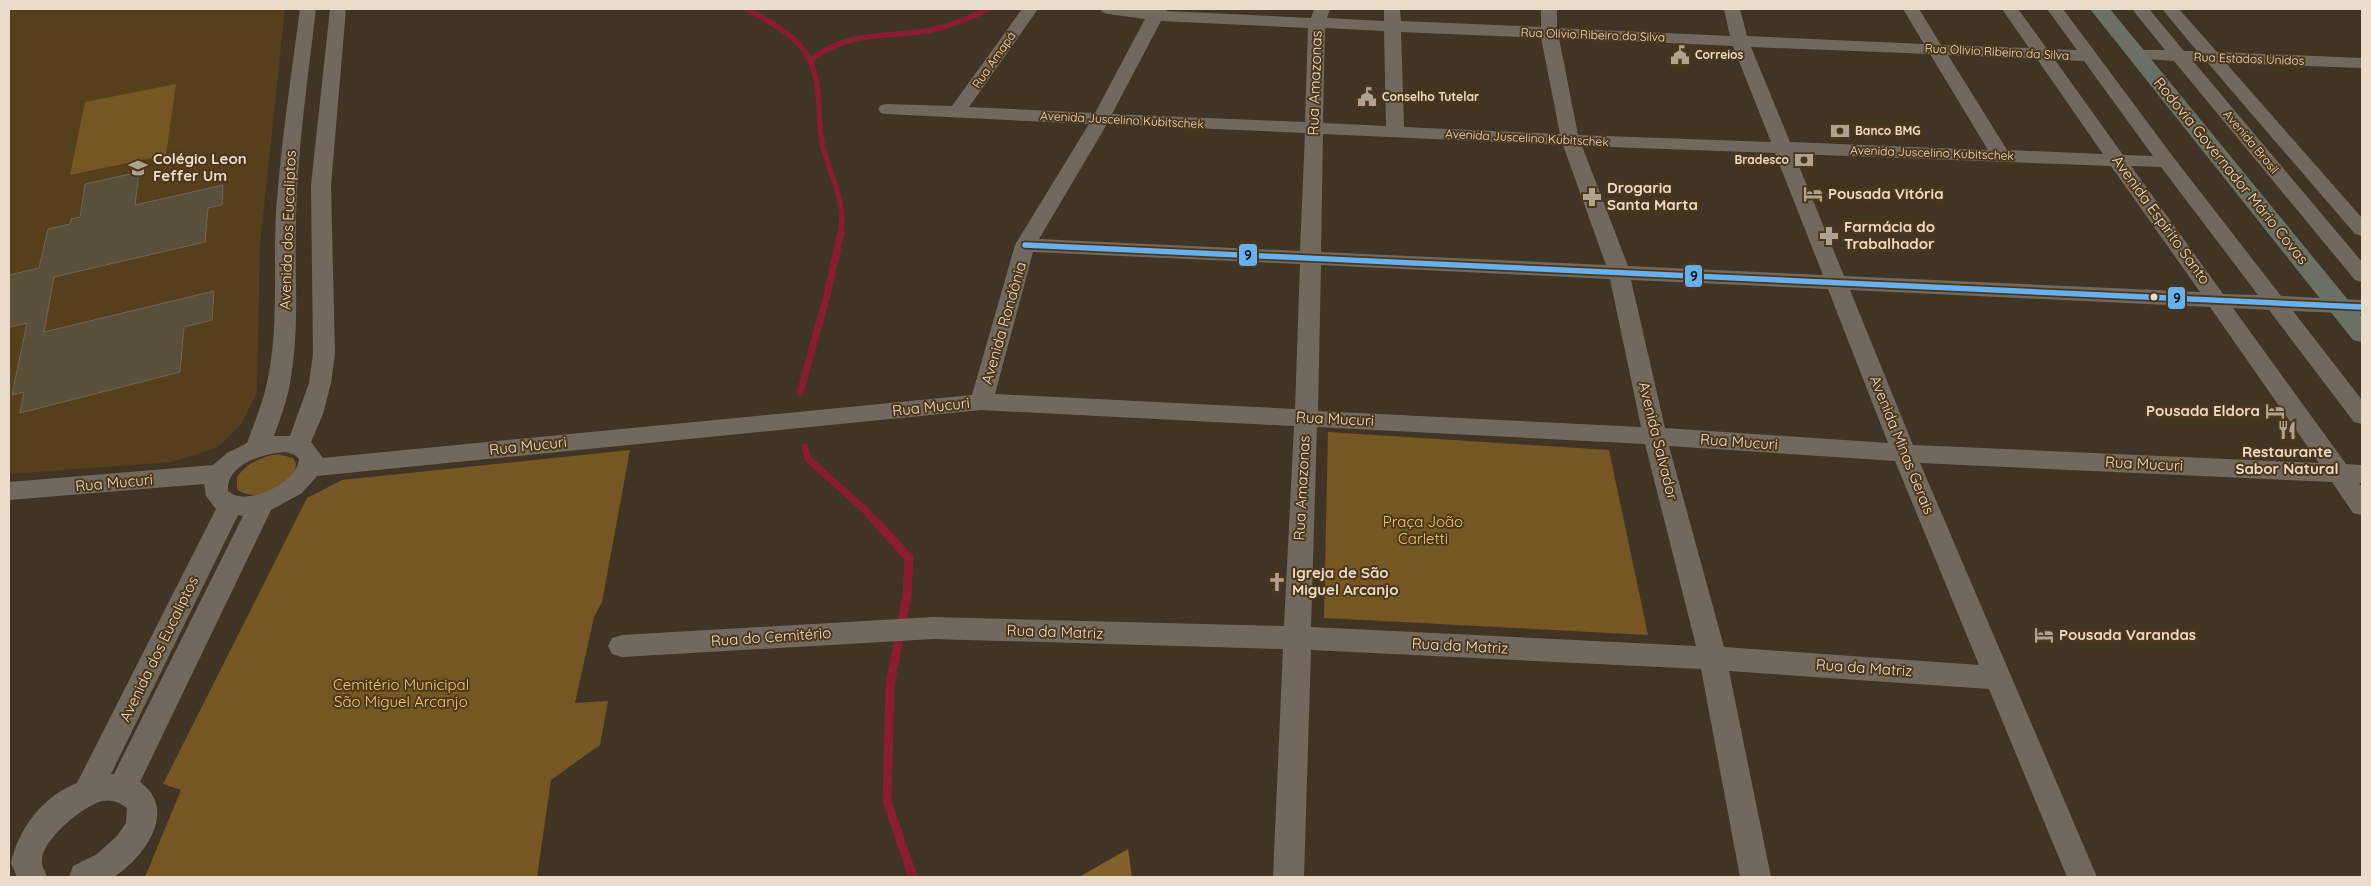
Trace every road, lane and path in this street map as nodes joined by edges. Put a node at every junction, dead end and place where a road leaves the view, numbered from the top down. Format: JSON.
{"nodes":[{"id":1,"x":308,"y":9,"type":"edge"},
{"id":2,"x":338,"y":9,"type":"edge"},
{"id":3,"x":1030,"y":9,"type":"edge"},
{"id":4,"x":1108,"y":9,"type":"edge"},
{"id":5,"x":1549,"y":9,"type":"edge"},
{"id":6,"x":1732,"y":9,"type":"edge"},
{"id":7,"x":1911,"y":9,"type":"edge"},
{"id":8,"x":2010,"y":9,"type":"edge"},
{"id":9,"x":2055,"y":9,"type":"edge"},
{"id":10,"x":2100,"y":9,"type":"edge"},
{"id":11,"x":2140,"y":9,"type":"edge"},
{"id":12,"x":2170,"y":9,"type":"edge"},
{"id":13,"x":1158,"y":12,"type":"edge"},
{"id":14,"x":1320,"y":16,"type":"edge"},
{"id":15,"x":1392,"y":17,"type":"edge"},
{"id":16,"x":1549,"y":33,"type":"junction"},
{"id":17,"x":1740,"y":41,"type":"junction"},
{"id":18,"x":1936,"y":50,"type":"junction"},
{"id":19,"x":2043,"y":54,"type":"junction"},
{"id":20,"x":2137,"y":54,"type":"junction"},
{"id":21,"x":2090,"y":56,"type":"junction"},
{"id":22,"x":2180,"y":56,"type":"junction"},
{"id":23,"x":2213,"y":58,"type":"junction"},
{"id":24,"x":2362,"y":63,"type":"edge"},
{"id":25,"x":887,"y":109,"type":"dead end"},
{"id":26,"x":957,"y":112,"type":"junction"},
{"id":27,"x":1100,"y":120,"type":"junction"},
{"id":28,"x":1312,"y":128,"type":"junction"},
{"id":29,"x":1394,"y":132,"type":"junction"},
{"id":30,"x":1570,"y":140,"type":"junction"},
{"id":31,"x":1782,"y":148,"type":"junction"},
{"id":32,"x":2002,"y":156,"type":"junction"},
{"id":33,"x":2118,"y":160,"type":"junction"},
{"id":34,"x":2167,"y":162,"type":"junction"},
{"id":35,"x":2362,"y":230,"type":"edge"},
{"id":36,"x":1025,"y":245,"type":"junction"},
{"id":37,"x":1311,"y":257,"type":"junction"},
{"id":38,"x":1619,"y":271,"type":"junction"},
{"id":39,"x":2362,"y":275,"type":"edge"},
{"id":40,"x":1836,"y":282,"type":"junction"},
{"id":41,"x":2217,"y":299,"type":"junction"},
{"id":42,"x":2274,"y":302,"type":"junction"},
{"id":43,"x":2339,"y":306,"type":"junction"},
{"id":44,"x":2362,"y":307,"type":"edge"},
{"id":45,"x":2362,"y":334,"type":"edge"},
{"id":46,"x":981,"y":402,"type":"junction"},
{"id":47,"x":2362,"y":416,"type":"edge"},
{"id":48,"x":1306,"y":418,"type":"junction"},
{"id":49,"x":1655,"y":436,"type":"junction"},
{"id":50,"x":298,"y":445,"type":"junction"},
{"id":51,"x":257,"y":448,"type":"junction"},
{"id":52,"x":1904,"y":453,"type":"junction"},
{"id":53,"x":310,"y":468,"type":"junction"},
{"id":54,"x":220,"y":474,"type":"junction"},
{"id":55,"x":2351,"y":474,"type":"edge"},
{"id":56,"x":9,"y":491,"type":"edge"},
{"id":57,"x":261,"y":505,"type":"junction"},
{"id":58,"x":230,"y":506,"type":"junction"},
{"id":59,"x":2362,"y":506,"type":"edge"},
{"id":60,"x":919,"y":628,"type":"joint"},
{"id":61,"x":1296,"y":638,"type":"junction"},
{"id":62,"x":622,"y":646,"type":"dead end"},
{"id":63,"x":1713,"y":658,"type":"junction"},
{"id":64,"x":2000,"y":678,"type":"junction"},
{"id":65,"x":122,"y":788,"type":"junction"},
{"id":66,"x":88,"y":791,"type":"junction"},
{"id":67,"x":17,"y":847,"type":"edge"},
{"id":68,"x":90,"y":876,"type":"edge"},
{"id":69,"x":32,"y":877,"type":"edge"},
{"id":70,"x":1288,"y":877,"type":"edge"},
{"id":71,"x":1755,"y":877,"type":"edge"},
{"id":72,"x":2082,"y":877,"type":"edge"}],
"edges":[{"from":1,"to":51,"type":"street","name":"Avenida dos Eucaliptos"},
{"from":2,"to":50,"type":"street","name":"Avenida dos Eucaliptos"},
{"from":3,"to":26,"type":"street","name":"Rua Amapá"},
{"from":4,"to":13,"type":"street","name":"Rua Olivio Ribeiro da Silva"},
{"from":5,"to":16,"type":"street","name":"Avenida Salvador"},
{"from":6,"to":17,"type":"street","name":"Avenida Minas Gerais"},
{"from":7,"to":18,"type":"street"},
{"from":8,"to":19,"type":"street","name":"Avenida Espírito Santo"},
{"from":9,"to":21,"type":"street"},
{"from":10,"to":20,"type":"highway","name":"Rodovia Governador Mário Covas"},
{"from":11,"to":22,"type":"street","name":"Avenida Brasil"},
{"from":12,"to":23,"type":"street","name":"Avenida Brasil"},
{"from":13,"to":14,"type":"street","name":"Rua Olivio Ribeiro da Silva"},
{"from":13,"to":27,"type":"street","name":"Avenida Rondônia"},
{"from":14,"to":15,"type":"street","name":"Rua Olivio Ribeiro da Silva"},
{"from":14,"to":28,"type":"street","name":"Rua Amazonas"},
{"from":15,"to":16,"type":"street","name":"Rua Olivio Ribeiro da Silva"},
{"from":15,"to":29,"type":"street"},
{"from":16,"to":17,"type":"street","name":"Rua Olivio Ribeiro da Silva"},
{"from":16,"to":30,"type":"street","name":"Avenida Salvador"},
{"from":17,"to":18,"type":"street","name":"Rua Olivio Ribeiro da Silva"},
{"from":17,"to":31,"type":"street","name":"Avenida Minas Gerais"},
{"from":18,"to":19,"type":"street","name":"Rua Olivio Ribeiro da Silva"},
{"from":18,"to":32,"type":"street"},
{"from":19,"to":21,"type":"street","name":"Rua Olivio Ribeiro da Silva"},
{"from":19,"to":33,"type":"street","name":"Avenida Espírito Santo"},
{"from":20,"to":22,"type":"street","name":"Rua Estados Unidos"},
{"from":20,"to":43,"type":"highway","name":"Rodovia Governador Mário Covas"},
{"from":21,"to":34,"type":"street"},
{"from":22,"to":23,"type":"street","name":"Rua Estados Unidos"},
{"from":22,"to":39,"type":"street","name":"Avenida Brasil"},
{"from":23,"to":24,"type":"street","name":"Rua Estados Unidos"},
{"from":23,"to":35,"type":"street","name":"Avenida Brasil"},
{"from":25,"to":26,"type":"street","name":"Avenida Juscelino Kubitschek"},
{"from":26,"to":27,"type":"street","name":"Avenida Juscelino Kubitschek"},
{"from":27,"to":28,"type":"street","name":"Avenida Juscelino Kubitschek"},
{"from":27,"to":36,"type":"street","name":"Avenida Rondônia"},
{"from":28,"to":29,"type":"street","name":"Avenida Juscelino Kubitschek"},
{"from":28,"to":37,"type":"street","name":"Rua Amazonas"},
{"from":29,"to":30,"type":"street","name":"Avenida Juscelino Kubitschek"},
{"from":30,"to":31,"type":"street","name":"Avenida Juscelino Kubitschek"},
{"from":30,"to":38,"type":"street","name":"Avenida Salvador"},
{"from":31,"to":32,"type":"street","name":"Avenida Juscelino Kubitschek"},
{"from":31,"to":40,"type":"street","name":"Avenida Minas Gerais"},
{"from":32,"to":33,"type":"street","name":"Avenida Juscelino Kubitschek"},
{"from":33,"to":34,"type":"street","name":"Avenida Juscelino Kubitschek"},
{"from":33,"to":41,"type":"street","name":"Avenida Espírito Santo"},
{"from":34,"to":42,"type":"street"},
{"from":36,"to":37,"type":"street"},
{"from":36,"to":46,"type":"street","name":"Avenida Rondônia"},
{"from":37,"to":38,"type":"street"},
{"from":37,"to":48,"type":"street","name":"Rua Amazonas"},
{"from":38,"to":40,"type":"street"},
{"from":38,"to":49,"type":"street","name":"Avenida Salvador"},
{"from":40,"to":41,"type":"street"},
{"from":40,"to":52,"type":"street","name":"Avenida Minas Gerais"},
{"from":41,"to":42,"type":"street"},
{"from":41,"to":55,"type":"street","name":"Avenida Espírito Santo"},
{"from":42,"to":43,"type":"street"},
{"from":42,"to":47,"type":"street"},
{"from":43,"to":44,"type":"street"},
{"from":43,"to":45,"type":"highway","name":"Rodovia Governador Mário Covas"},
{"from":46,"to":48,"type":"street","name":"Rua Mucuri"},
{"from":46,"to":53,"type":"street","name":"Rua Mucuri"},
{"from":48,"to":49,"type":"street","name":"Rua Mucuri"},
{"from":48,"to":61,"type":"street","name":"Rua Amazonas"},
{"from":49,"to":52,"type":"street","name":"Rua Mucuri"},
{"from":49,"to":63,"type":"street","name":"Avenida Salvador"},
{"from":50,"to":51,"type":"street"},
{"from":50,"to":53,"type":"street"},
{"from":51,"to":54,"type":"street"},
{"from":52,"to":55,"type":"street","name":"Rua Mucuri"},
{"from":52,"to":64,"type":"street","name":"Avenida Minas Gerais"},
{"from":53,"to":57,"type":"street"},
{"from":54,"to":56,"type":"street","name":"Rua Mucuri"},
{"from":54,"to":58,"type":"street"},
{"from":55,"to":59,"type":"street","name":"Avenida Espírito Santo"},
{"from":57,"to":58,"type":"street"},
{"from":57,"to":65,"type":"street","name":"Avenida dos Eucaliptos"},
{"from":58,"to":66,"type":"street","name":"Avenida dos Eucaliptos"},
{"from":60,"to":61,"type":"street","name":"Rua da Matriz"},
{"from":60,"to":62,"type":"street","name":"Rua do Cemitério"},
{"from":61,"to":63,"type":"street","name":"Rua da Matriz"},
{"from":61,"to":70,"type":"street","name":"Rua Amazonas"},
{"from":63,"to":64,"type":"street","name":"Rua da Matriz"},
{"from":63,"to":71,"type":"street","name":"Avenida Salvador"},
{"from":64,"to":72,"type":"street","name":"Avenida Minas Gerais"},
{"from":65,"to":66,"type":"street"},
{"from":65,"to":68,"type":"street"},
{"from":66,"to":67,"type":"street"},
{"from":67,"to":69,"type":"street"}]}
